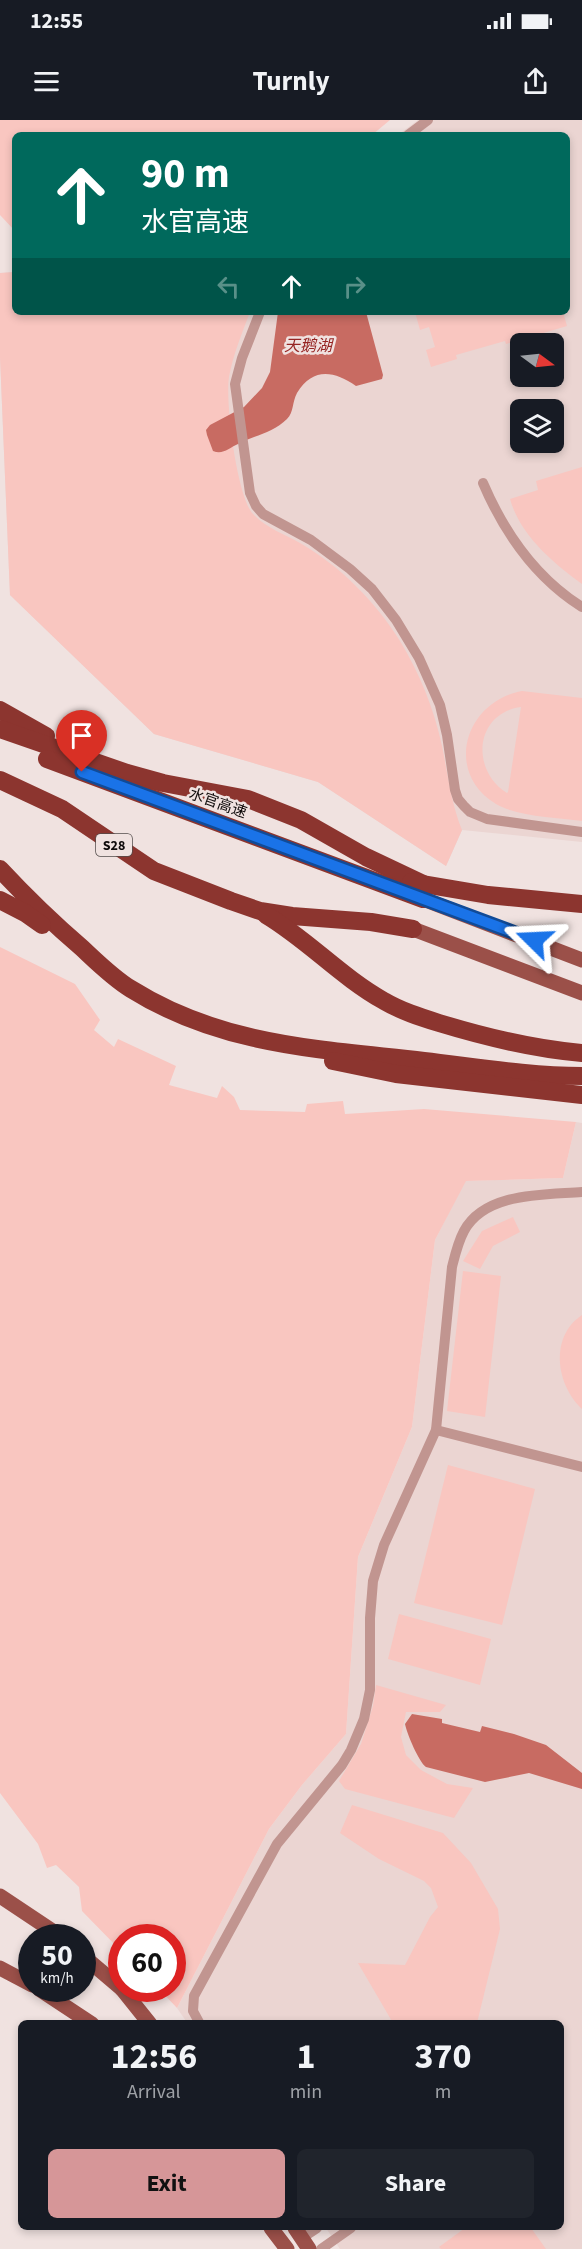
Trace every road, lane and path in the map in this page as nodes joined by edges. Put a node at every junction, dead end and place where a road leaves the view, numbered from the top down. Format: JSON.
{"nodes":[{"id":1,"x":428,"y":120,"type":"edge"},
{"id":2,"x":412,"y":132,"type":"edge"},
{"id":3,"x":259,"y":315,"type":"edge"},
{"id":4,"x":483,"y":483,"type":"dead end"},
{"id":5,"x":582,"y":607,"type":"edge"},
{"id":6,"x":0,"y":710,"type":"edge"},
{"id":7,"x":0,"y":729,"type":"edge"},
{"id":8,"x":0,"y":742,"type":"edge"},
{"id":9,"x":92,"y":762,"type":"junction"},
{"id":10,"x":0,"y":780,"type":"edge"},
{"id":11,"x":319,"y":830,"type":"junction"},
{"id":12,"x":582,"y":832,"type":"edge"},
{"id":13,"x":0,"y":869,"type":"edge"},
{"id":14,"x":349,"y":872,"type":"junction"},
{"id":15,"x":423,"y":892,"type":"junction"},
{"id":16,"x":0,"y":900,"type":"edge"},
{"id":17,"x":574,"y":904,"type":"edge"},
{"id":18,"x":260,"y":911,"type":"junction"},
{"id":19,"x":413,"y":928,"type":"joint"},
{"id":20,"x":582,"y":960,"type":"edge"},
{"id":21,"x":101,"y":966,"type":"junction"},
{"id":22,"x":582,"y":993,"type":"edge"},
{"id":23,"x":271,"y":1043,"type":"junction"},
{"id":24,"x":582,"y":1053,"type":"edge"},
{"id":25,"x":582,"y":1076,"type":"edge"},
{"id":26,"x":582,"y":1095,"type":"edge"},
{"id":27,"x":582,"y":1192,"type":"edge"},
{"id":28,"x":435,"y":1430,"type":"junction"},
{"id":29,"x":582,"y":1467,"type":"edge"},
{"id":30,"x":0,"y":1896,"type":"edge"},
{"id":31,"x":44,"y":1924,"type":"edge"},
{"id":32,"x":96,"y":1967,"type":"edge"},
{"id":33,"x":0,"y":1968,"type":"edge"},
{"id":34,"x":108,"y":1977,"type":"edge"},
{"id":35,"x":18,"y":1978,"type":"edge"},
{"id":36,"x":59,"y":2002,"type":"edge"},
{"id":37,"x":132,"y":2002,"type":"edge"},
{"id":38,"x":86,"y":2020,"type":"edge"},
{"id":39,"x":147,"y":2020,"type":"edge"},
{"id":40,"x":198,"y":2020,"type":"edge"},
{"id":41,"x":273,"y":2230,"type":"edge"},
{"id":42,"x":348,"y":2230,"type":"edge"},
{"id":43,"x":287,"y":2249,"type":"edge"},
{"id":44,"x":321,"y":2249,"type":"edge"}],
"edges":[{"from":1,"to":2,"type":"street"},
{"from":3,"to":12,"type":"street"},
{"from":4,"to":5,"type":"street"},
{"from":6,"to":9,"type":"highway"},
{"from":7,"to":9,"type":"highway"},
{"from":8,"to":14,"type":"highway","name":"水官高速"},
{"from":9,"to":11,"type":"highway"},
{"from":10,"to":18,"type":"highway","number":"S28"},
{"from":11,"to":14,"type":"highway"},
{"from":11,"to":15,"type":"highway"},
{"from":13,"to":21,"type":"highway"},
{"from":14,"to":15,"type":"highway","name":"水官高速"},
{"from":15,"to":17,"type":"highway"},
{"from":15,"to":20,"type":"main road"},
{"from":16,"to":21,"type":"highway"},
{"from":18,"to":19,"type":"highway","number":"S28"},
{"from":18,"to":24,"type":"highway"},
{"from":19,"to":22,"type":"main road"},
{"from":21,"to":23,"type":"highway"},
{"from":23,"to":25,"type":"highway"},
{"from":23,"to":26,"type":"highway"},
{"from":27,"to":28,"type":"street"},
{"from":28,"to":29,"type":"street"},
{"from":28,"to":40,"type":"street"},
{"from":30,"to":31,"type":"main road"},
{"from":32,"to":34,"type":"main road"},
{"from":33,"to":35,"type":"main road"},
{"from":36,"to":38,"type":"main road"},
{"from":37,"to":39,"type":"main road"},
{"from":41,"to":43,"type":"main road"},
{"from":42,"to":44,"type":"street"}]}
